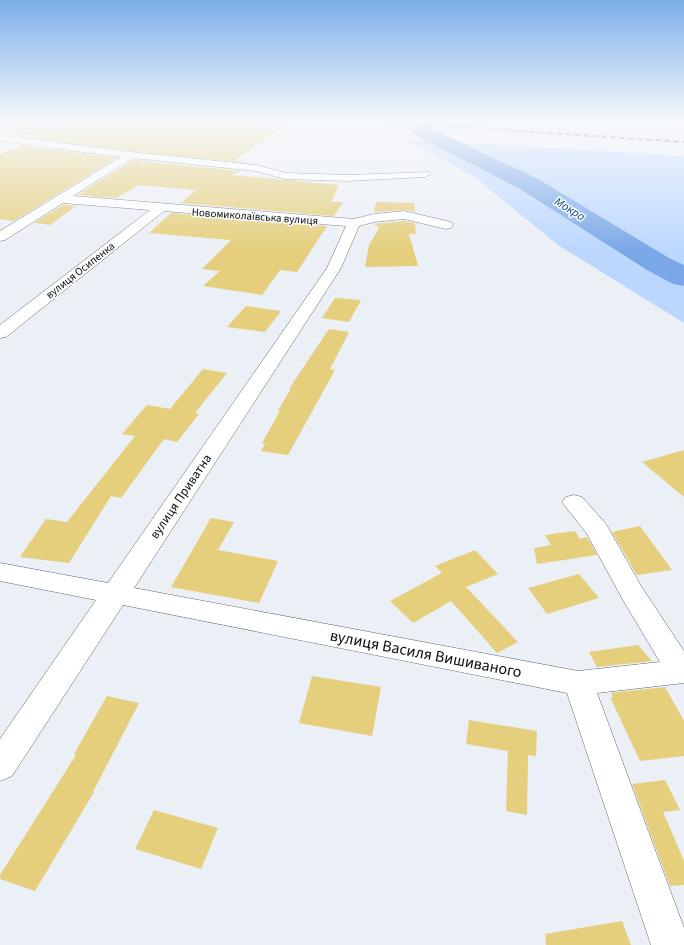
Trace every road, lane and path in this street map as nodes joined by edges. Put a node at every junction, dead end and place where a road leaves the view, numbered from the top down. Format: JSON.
{"nodes":[{"id":1,"x":117,"y":164,"type":"edge"},
{"id":2,"x":219,"y":164,"type":"edge"},
{"id":3,"x":425,"y":174,"type":"dead end"},
{"id":4,"x":62,"y":199,"type":"junction"},
{"id":5,"x":160,"y":208,"type":"junction"},
{"id":6,"x":354,"y":223,"type":"junction"},
{"id":7,"x":446,"y":225,"type":"dead end"},
{"id":8,"x":0,"y":237,"type":"edge"},
{"id":9,"x":0,"y":333,"type":"edge"},
{"id":10,"x":574,"y":502,"type":"dead end"},
{"id":11,"x":0,"y":572,"type":"edge"},
{"id":12,"x":115,"y":594,"type":"junction"},
{"id":13,"x":682,"y":671,"type":"edge"},
{"id":14,"x":578,"y":683,"type":"junction"},
{"id":15,"x":0,"y":766,"type":"edge"},
{"id":16,"x":671,"y":945,"type":"edge"}],
"edges":[{"from":1,"to":4,"type":"street"},
{"from":2,"to":3,"type":"street"},
{"from":4,"to":5,"type":"street","name":"Новомиколаївська вулиця"},
{"from":4,"to":8,"type":"street"},
{"from":5,"to":6,"type":"street","name":"Новомиколаївська вулиця"},
{"from":5,"to":9,"type":"street","name":"вулиця Осипенка"},
{"from":6,"to":7,"type":"street","name":"Новомиколаївська вулиця"},
{"from":6,"to":12,"type":"street","name":"вулиця Приватна"},
{"from":10,"to":13,"type":"street"},
{"from":11,"to":12,"type":"street","name":"вулиця Василя Вишиваного"},
{"from":12,"to":14,"type":"street","name":"вулиця Василя Вишиваного"},
{"from":12,"to":15,"type":"street","name":"вулиця Приватна"},
{"from":13,"to":14,"type":"street","name":"вулиця Василя Вишиваного"},
{"from":14,"to":16,"type":"street"}]}
